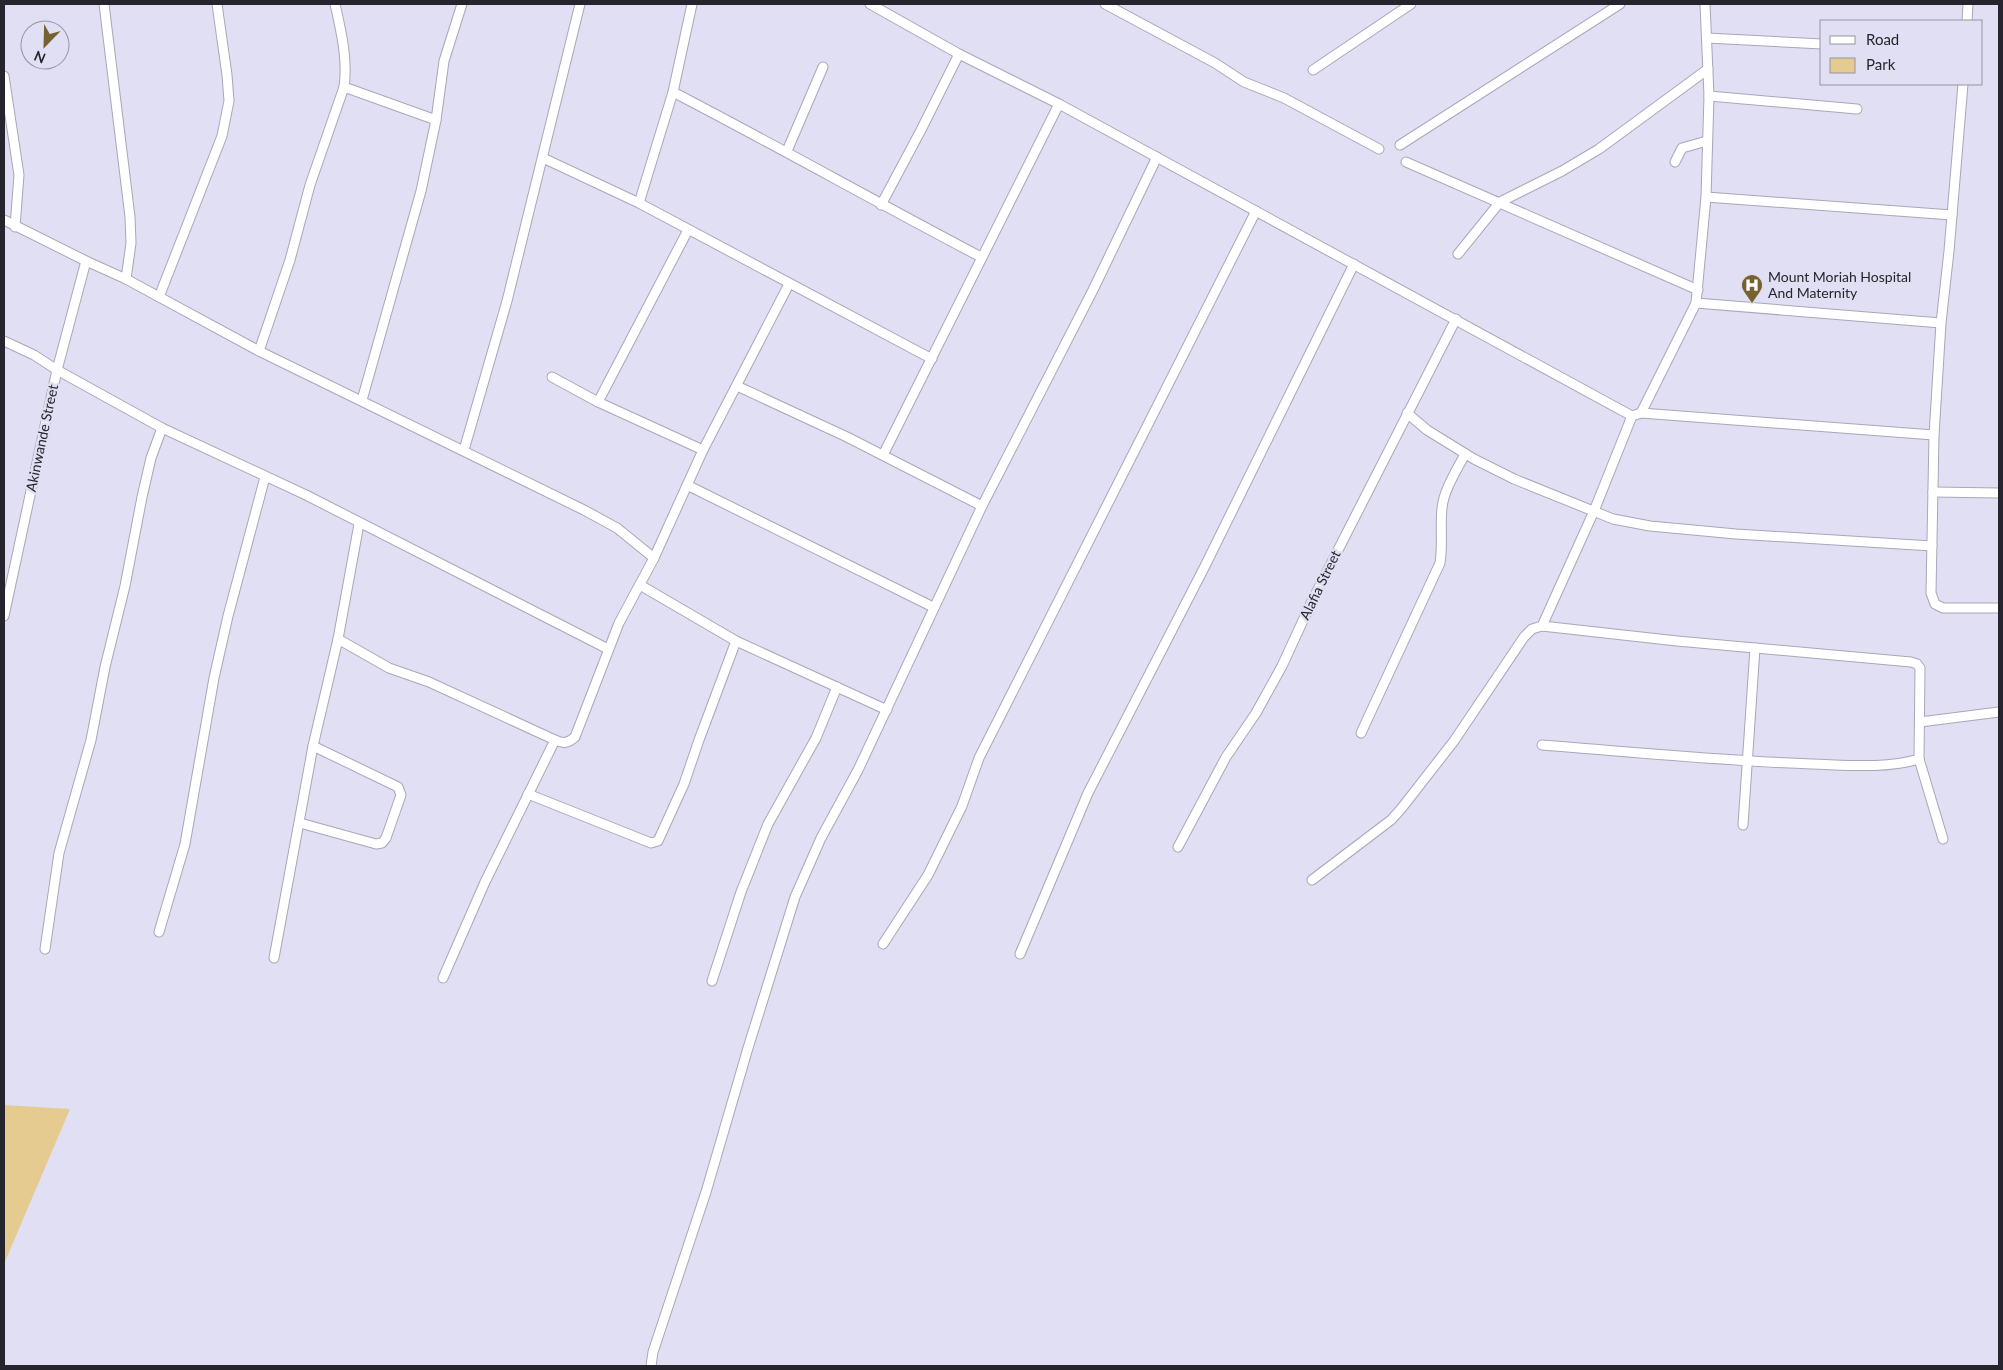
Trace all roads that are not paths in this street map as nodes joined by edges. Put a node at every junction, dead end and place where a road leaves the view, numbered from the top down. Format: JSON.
{"nodes":[{"id":1,"x":104,"y":4,"type":"edge"},
{"id":2,"x":217,"y":4,"type":"edge"},
{"id":3,"x":335,"y":4,"type":"edge"},
{"id":4,"x":462,"y":4,"type":"edge"},
{"id":5,"x":580,"y":4,"type":"edge"},
{"id":6,"x":692,"y":4,"type":"edge"},
{"id":7,"x":870,"y":4,"type":"edge"},
{"id":8,"x":1105,"y":4,"type":"edge"},
{"id":9,"x":1411,"y":4,"type":"edge"},
{"id":10,"x":1620,"y":4,"type":"edge"},
{"id":11,"x":1705,"y":4,"type":"edge"},
{"id":12,"x":1968,"y":4,"type":"edge"},
{"id":13,"x":1967,"y":20,"type":"edge"},
{"id":14,"x":1707,"y":38,"type":"junction"},
{"id":15,"x":1820,"y":44,"type":"edge"},
{"id":16,"x":959,"y":54,"type":"junction"},
{"id":17,"x":823,"y":67,"type":"dead end"},
{"id":18,"x":1708,"y":69,"type":"junction"},
{"id":19,"x":1313,"y":70,"type":"dead end"},
{"id":20,"x":4,"y":76,"type":"edge"},
{"id":21,"x":1963,"y":85,"type":"edge"},
{"id":22,"x":344,"y":87,"type":"junction"},
{"id":23,"x":673,"y":92,"type":"junction"},
{"id":24,"x":1709,"y":96,"type":"junction"},
{"id":25,"x":1059,"y":104,"type":"junction"},
{"id":26,"x":1857,"y":109,"type":"dead end"},
{"id":27,"x":436,"y":120,"type":"junction"},
{"id":28,"x":1707,"y":141,"type":"junction"},
{"id":29,"x":1400,"y":145,"type":"dead end"},
{"id":30,"x":1379,"y":149,"type":"dead end"},
{"id":31,"x":787,"y":151,"type":"junction"},
{"id":32,"x":1157,"y":157,"type":"junction"},
{"id":33,"x":543,"y":158,"type":"junction"},
{"id":34,"x":1406,"y":162,"type":"dead end"},
{"id":35,"x":1675,"y":162,"type":"dead end"},
{"id":36,"x":1706,"y":197,"type":"junction"},
{"id":37,"x":1500,"y":202,"type":"junction"},
{"id":38,"x":639,"y":203,"type":"junction"},
{"id":39,"x":881,"y":205,"type":"junction"},
{"id":40,"x":1256,"y":211,"type":"junction"},
{"id":41,"x":1952,"y":215,"type":"junction"},
{"id":42,"x":4,"y":220,"type":"edge"},
{"id":43,"x":15,"y":227,"type":"junction"},
{"id":44,"x":688,"y":230,"type":"junction"},
{"id":45,"x":1458,"y":254,"type":"dead end"},
{"id":46,"x":981,"y":257,"type":"junction"},
{"id":47,"x":86,"y":261,"type":"junction"},
{"id":48,"x":1354,"y":264,"type":"junction"},
{"id":49,"x":126,"y":279,"type":"junction"},
{"id":50,"x":789,"y":284,"type":"junction"},
{"id":51,"x":1698,"y":290,"type":"junction"},
{"id":52,"x":159,"y":297,"type":"junction"},
{"id":53,"x":1696,"y":303,"type":"junction"},
{"id":54,"x":1456,"y":319,"type":"junction"},
{"id":55,"x":1941,"y":323,"type":"junction"},
{"id":56,"x":4,"y":341,"type":"edge"},
{"id":57,"x":259,"y":350,"type":"junction"},
{"id":58,"x":932,"y":359,"type":"junction"},
{"id":59,"x":56,"y":370,"type":"junction"},
{"id":60,"x":552,"y":377,"type":"dead end"},
{"id":61,"x":737,"y":386,"type":"junction"},
{"id":62,"x":362,"y":400,"type":"junction"},
{"id":63,"x":598,"y":402,"type":"junction"},
{"id":64,"x":1407,"y":412,"type":"junction"},
{"id":65,"x":1637,"y":414,"type":"junction"},
{"id":66,"x":162,"y":428,"type":"junction"},
{"id":67,"x":1934,"y":435,"type":"junction"},
{"id":68,"x":464,"y":450,"type":"junction"},
{"id":69,"x":703,"y":450,"type":"junction"},
{"id":70,"x":1465,"y":454,"type":"junction"},
{"id":71,"x":883,"y":455,"type":"junction"},
{"id":72,"x":265,"y":477,"type":"junction"},
{"id":73,"x":687,"y":486,"type":"junction"},
{"id":74,"x":1933,"y":492,"type":"junction"},
{"id":75,"x":1999,"y":493,"type":"edge"},
{"id":76,"x":982,"y":506,"type":"junction"},
{"id":77,"x":1594,"y":511,"type":"junction"},
{"id":78,"x":359,"y":524,"type":"junction"},
{"id":79,"x":1932,"y":546,"type":"junction"},
{"id":80,"x":654,"y":558,"type":"junction"},
{"id":81,"x":640,"y":585,"type":"junction"},
{"id":82,"x":933,"y":607,"type":"junction"},
{"id":83,"x":1999,"y":608,"type":"edge"},
{"id":84,"x":4,"y":616,"type":"edge"},
{"id":85,"x":1542,"y":626,"type":"junction"},
{"id":86,"x":338,"y":639,"type":"junction"},
{"id":87,"x":736,"y":641,"type":"junction"},
{"id":88,"x":1755,"y":648,"type":"junction"},
{"id":89,"x":608,"y":649,"type":"junction"},
{"id":90,"x":837,"y":687,"type":"junction"},
{"id":91,"x":886,"y":710,"type":"junction"},
{"id":92,"x":1999,"y":712,"type":"edge"},
{"id":93,"x":1920,"y":722,"type":"junction"},
{"id":94,"x":1361,"y":733,"type":"dead end"},
{"id":95,"x":554,"y":740,"type":"junction"},
{"id":96,"x":1542,"y":745,"type":"dead end"},
{"id":97,"x":313,"y":746,"type":"junction"},
{"id":98,"x":1919,"y":759,"type":"junction"},
{"id":99,"x":1748,"y":762,"type":"junction"},
{"id":100,"x":528,"y":794,"type":"junction"},
{"id":101,"x":300,"y":824,"type":"junction"},
{"id":102,"x":1743,"y":825,"type":"dead end"},
{"id":103,"x":1943,"y":839,"type":"dead end"},
{"id":104,"x":1178,"y":847,"type":"dead end"},
{"id":105,"x":1312,"y":880,"type":"dead end"},
{"id":106,"x":159,"y":932,"type":"dead end"},
{"id":107,"x":883,"y":944,"type":"dead end"},
{"id":108,"x":45,"y":949,"type":"dead end"},
{"id":109,"x":1020,"y":954,"type":"dead end"},
{"id":110,"x":274,"y":958,"type":"dead end"},
{"id":111,"x":443,"y":978,"type":"dead end"},
{"id":112,"x":712,"y":980,"type":"dead end"},
{"id":113,"x":652,"y":1366,"type":"edge"}],
"edges":[{"from":1,"to":49,"type":"street"},
{"from":2,"to":52,"type":"street"},
{"from":3,"to":22,"type":"street"},
{"from":4,"to":27,"type":"street"},
{"from":5,"to":33,"type":"street"},
{"from":6,"to":23,"type":"street"},
{"from":7,"to":16,"type":"street"},
{"from":8,"to":30,"type":"street"},
{"from":9,"to":19,"type":"street"},
{"from":10,"to":29,"type":"street"},
{"from":11,"to":14,"type":"street"},
{"from":12,"to":13,"type":"street"},
{"from":14,"to":15,"type":"street"},
{"from":14,"to":18,"type":"street"},
{"from":16,"to":25,"type":"street"},
{"from":16,"to":39,"type":"street"},
{"from":17,"to":31,"type":"street"},
{"from":18,"to":24,"type":"street"},
{"from":18,"to":37,"type":"street"},
{"from":20,"to":43,"type":"street"},
{"from":21,"to":41,"type":"street"},
{"from":22,"to":27,"type":"street"},
{"from":22,"to":57,"type":"street"},
{"from":23,"to":31,"type":"street"},
{"from":23,"to":38,"type":"street"},
{"from":24,"to":26,"type":"street"},
{"from":24,"to":28,"type":"street"},
{"from":25,"to":32,"type":"street"},
{"from":25,"to":46,"type":"street"},
{"from":27,"to":62,"type":"street"},
{"from":28,"to":35,"type":"street"},
{"from":28,"to":36,"type":"street"},
{"from":31,"to":39,"type":"street"},
{"from":32,"to":40,"type":"street"},
{"from":32,"to":76,"type":"street"},
{"from":33,"to":38,"type":"street"},
{"from":33,"to":68,"type":"street"},
{"from":34,"to":37,"type":"street"},
{"from":36,"to":41,"type":"street"},
{"from":36,"to":51,"type":"street"},
{"from":37,"to":45,"type":"street"},
{"from":37,"to":51,"type":"street"},
{"from":38,"to":44,"type":"street"},
{"from":39,"to":46,"type":"street"},
{"from":40,"to":48,"type":"street"},
{"from":40,"to":107,"type":"street"},
{"from":41,"to":55,"type":"street"},
{"from":42,"to":43,"type":"street"},
{"from":43,"to":47,"type":"street"},
{"from":44,"to":50,"type":"street"},
{"from":44,"to":63,"type":"street"},
{"from":46,"to":58,"type":"street"},
{"from":47,"to":49,"type":"street"},
{"from":47,"to":59,"type":"street","name":"Akinwande Street"},
{"from":48,"to":54,"type":"street"},
{"from":48,"to":109,"type":"street"},
{"from":49,"to":52,"type":"street"},
{"from":50,"to":58,"type":"street"},
{"from":50,"to":61,"type":"street"},
{"from":51,"to":53,"type":"street"},
{"from":52,"to":57,"type":"street"},
{"from":53,"to":55,"type":"street"},
{"from":53,"to":65,"type":"street"},
{"from":54,"to":64,"type":"street","name":"Alafia Street"},
{"from":54,"to":65,"type":"street"},
{"from":55,"to":67,"type":"street"},
{"from":56,"to":59,"type":"street"},
{"from":57,"to":62,"type":"street"},
{"from":58,"to":71,"type":"street"},
{"from":59,"to":66,"type":"street"},
{"from":59,"to":84,"type":"street","name":"Akinwande Street"},
{"from":60,"to":63,"type":"street"},
{"from":61,"to":69,"type":"street"},
{"from":61,"to":71,"type":"street"},
{"from":62,"to":68,"type":"street"},
{"from":63,"to":69,"type":"street"},
{"from":64,"to":70,"type":"street"},
{"from":64,"to":104,"type":"street","name":"Alafia Street"},
{"from":65,"to":67,"type":"street"},
{"from":65,"to":77,"type":"street"},
{"from":66,"to":72,"type":"street"},
{"from":66,"to":108,"type":"street"},
{"from":67,"to":74,"type":"street"},
{"from":68,"to":80,"type":"street"},
{"from":69,"to":73,"type":"street"},
{"from":70,"to":77,"type":"street"},
{"from":70,"to":94,"type":"street"},
{"from":71,"to":76,"type":"street"},
{"from":72,"to":78,"type":"street"},
{"from":72,"to":106,"type":"street"},
{"from":73,"to":80,"type":"street"},
{"from":73,"to":82,"type":"street"},
{"from":74,"to":75,"type":"street"},
{"from":74,"to":79,"type":"street"},
{"from":76,"to":82,"type":"street"},
{"from":77,"to":79,"type":"street"},
{"from":77,"to":85,"type":"street"},
{"from":78,"to":86,"type":"street"},
{"from":78,"to":89,"type":"street"},
{"from":79,"to":83,"type":"street"},
{"from":80,"to":81,"type":"street"},
{"from":81,"to":87,"type":"street"},
{"from":81,"to":89,"type":"street"},
{"from":82,"to":91,"type":"street"},
{"from":85,"to":88,"type":"street"},
{"from":85,"to":105,"type":"street"},
{"from":86,"to":95,"type":"street"},
{"from":86,"to":97,"type":"street"},
{"from":87,"to":90,"type":"street"},
{"from":87,"to":100,"type":"street"},
{"from":88,"to":93,"type":"street"},
{"from":88,"to":99,"type":"street"},
{"from":89,"to":95,"type":"street"},
{"from":90,"to":91,"type":"street"},
{"from":90,"to":112,"type":"street"},
{"from":91,"to":113,"type":"street"},
{"from":92,"to":93,"type":"street"},
{"from":93,"to":98,"type":"street"},
{"from":95,"to":100,"type":"street"},
{"from":96,"to":99,"type":"street"},
{"from":97,"to":101,"type":"street"},
{"from":97,"to":101,"type":"street"},
{"from":98,"to":99,"type":"street"},
{"from":98,"to":103,"type":"street"},
{"from":99,"to":102,"type":"street"},
{"from":100,"to":111,"type":"street"},
{"from":101,"to":110,"type":"street"}]}
